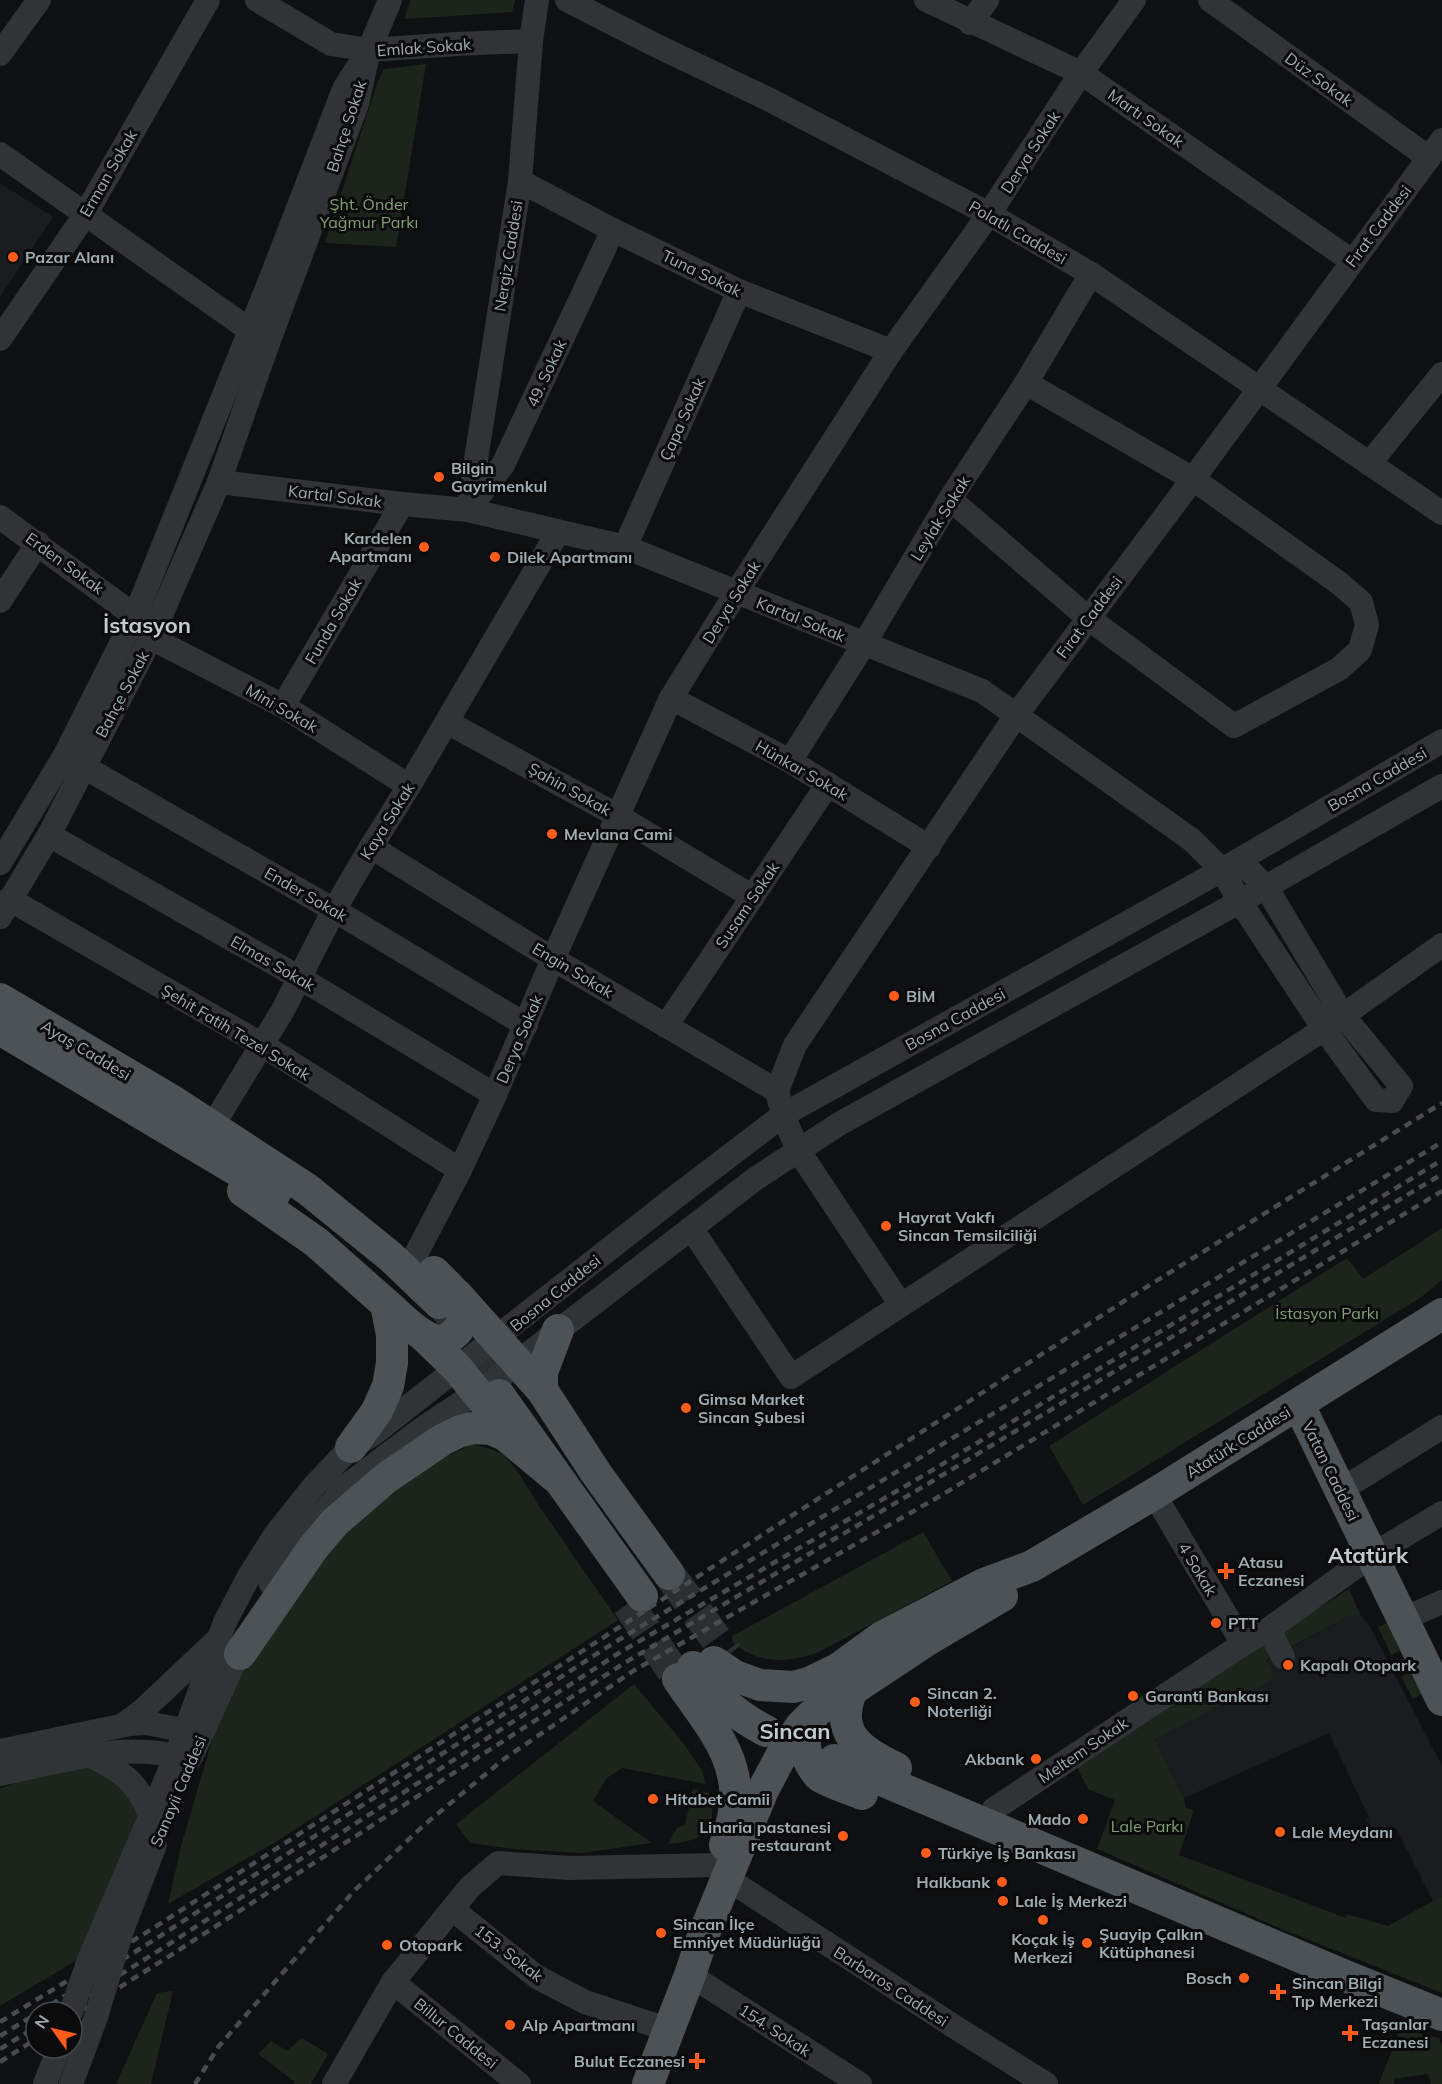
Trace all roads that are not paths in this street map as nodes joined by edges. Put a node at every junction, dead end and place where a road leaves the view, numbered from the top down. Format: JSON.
{"nodes":[{"id":1,"x":39,"y":0,"type":"edge"},
{"id":2,"x":208,"y":0,"type":"edge"},
{"id":3,"x":257,"y":0,"type":"edge"},
{"id":4,"x":390,"y":0,"type":"edge"},
{"id":5,"x":537,"y":0,"type":"edge"},
{"id":6,"x":567,"y":0,"type":"edge"},
{"id":7,"x":926,"y":0,"type":"edge"},
{"id":8,"x":987,"y":0,"type":"edge"},
{"id":9,"x":1134,"y":0,"type":"edge"},
{"id":10,"x":1210,"y":0,"type":"edge"},
{"id":11,"x":970,"y":23,"type":"junction"},
{"id":12,"x":531,"y":41,"type":"junction"},
{"id":13,"x":369,"y":50,"type":"junction"},
{"id":14,"x":0,"y":54,"type":"edge"},
{"id":15,"x":1081,"y":74,"type":"junction"},
{"id":16,"x":1435,"y":149,"type":"edge"},
{"id":17,"x":0,"y":154,"type":"edge"},
{"id":18,"x":520,"y":181,"type":"junction"},
{"id":19,"x":989,"y":214,"type":"junction"},
{"id":20,"x":85,"y":215,"type":"junction"},
{"id":21,"x":613,"y":230,"type":"junction"},
{"id":22,"x":1352,"y":261,"type":"junction"},
{"id":23,"x":1091,"y":274,"type":"junction"},
{"id":24,"x":739,"y":291,"type":"junction"},
{"id":25,"x":259,"y":337,"type":"junction"},
{"id":26,"x":0,"y":339,"type":"edge"},
{"id":27,"x":891,"y":351,"type":"junction"},
{"id":28,"x":1442,"y":374,"type":"edge"},
{"id":29,"x":1026,"y":383,"type":"junction"},
{"id":30,"x":1259,"y":387,"type":"junction"},
{"id":31,"x":1369,"y":464,"type":"junction"},
{"id":32,"x":1193,"y":479,"type":"junction"},
{"id":33,"x":219,"y":482,"type":"junction"},
{"id":34,"x":950,"y":499,"type":"junction"},
{"id":35,"x":402,"y":504,"type":"junction"},
{"id":36,"x":468,"y":510,"type":"junction"},
{"id":37,"x":1442,"y":513,"type":"edge"},
{"id":38,"x":0,"y":517,"type":"edge"},
{"id":39,"x":558,"y":532,"type":"junction"},
{"id":40,"x":38,"y":543,"type":"junction"},
{"id":41,"x":625,"y":548,"type":"junction"},
{"id":42,"x":735,"y":593,"type":"junction"},
{"id":43,"x":0,"y":601,"type":"edge"},
{"id":44,"x":135,"y":616,"type":"junction"},
{"id":45,"x":1088,"y":618,"type":"junction"},
{"id":46,"x":151,"y":638,"type":"junction"},
{"id":47,"x":864,"y":644,"type":"junction"},
{"id":48,"x":671,"y":698,"type":"junction"},
{"id":49,"x":283,"y":706,"type":"junction"},
{"id":50,"x":1017,"y":714,"type":"junction"},
{"id":51,"x":447,"y":722,"type":"junction"},
{"id":52,"x":1442,"y":741,"type":"edge"},
{"id":53,"x":790,"y":761,"type":"junction"},
{"id":54,"x":84,"y":767,"type":"junction"},
{"id":55,"x":828,"y":784,"type":"junction"},
{"id":56,"x":409,"y":786,"type":"junction"},
{"id":57,"x":1442,"y":786,"type":"edge"},
{"id":58,"x":618,"y":816,"type":"junction"},
{"id":59,"x":49,"y":835,"type":"junction"},
{"id":60,"x":371,"y":847,"type":"junction"},
{"id":61,"x":929,"y":847,"type":"junction"},
{"id":62,"x":0,"y":863,"type":"edge"},
{"id":63,"x":1231,"y":865,"type":"junction"},
{"id":64,"x":1266,"y":887,"type":"junction"},
{"id":65,"x":753,"y":897,"type":"junction"},
{"id":66,"x":1239,"y":900,"type":"junction"},
{"id":67,"x":4,"y":908,"type":"edge"},
{"id":68,"x":334,"y":910,"type":"junction"},
{"id":69,"x":1442,"y":945,"type":"edge"},
{"id":70,"x":553,"y":959,"type":"junction"},
{"id":71,"x":300,"y":978,"type":"junction"},
{"id":72,"x":0,"y":999,"type":"edge"},
{"id":73,"x":1333,"y":1022,"type":"junction"},
{"id":74,"x":526,"y":1025,"type":"junction"},
{"id":75,"x":666,"y":1026,"type":"junction"},
{"id":76,"x":0,"y":1029,"type":"edge"},
{"id":77,"x":261,"y":1044,"type":"junction"},
{"id":78,"x":777,"y":1091,"type":"junction"},
{"id":79,"x":495,"y":1095,"type":"junction"},
{"id":80,"x":165,"y":1112,"type":"junction"},
{"id":81,"x":221,"y":1112,"type":"junction"},
{"id":82,"x":783,"y":1115,"type":"junction"},
{"id":83,"x":798,"y":1150,"type":"junction"},
{"id":84,"x":460,"y":1170,"type":"junction"},
{"id":85,"x":691,"y":1228,"type":"junction"},
{"id":86,"x":416,"y":1254,"type":"junction"},
{"id":87,"x":386,"y":1304,"type":"junction"},
{"id":88,"x":901,"y":1305,"type":"junction"},
{"id":89,"x":438,"y":1313,"type":"junction"},
{"id":90,"x":1442,"y":1314,"type":"edge"},
{"id":91,"x":558,"y":1330,"type":"junction"},
{"id":92,"x":496,"y":1339,"type":"junction"},
{"id":93,"x":457,"y":1368,"type":"junction"},
{"id":94,"x":501,"y":1383,"type":"junction"},
{"id":95,"x":542,"y":1389,"type":"junction"},
{"id":96,"x":1299,"y":1405,"type":"junction"},
{"id":97,"x":1442,"y":1427,"type":"edge"},
{"id":98,"x":520,"y":1446,"type":"junction"},
{"id":99,"x":351,"y":1447,"type":"junction"},
{"id":100,"x":559,"y":1480,"type":"junction"},
{"id":101,"x":1341,"y":1490,"type":"junction"},
{"id":102,"x":1154,"y":1494,"type":"junction"},
{"id":103,"x":1442,"y":1513,"type":"edge"},
{"id":104,"x":1372,"y":1555,"type":"junction"},
{"id":105,"x":1032,"y":1566,"type":"junction"},
{"id":106,"x":649,"y":1589,"type":"junction"},
{"id":107,"x":1442,"y":1602,"type":"edge"},
{"id":108,"x":1403,"y":1619,"type":"junction"},
{"id":109,"x":1269,"y":1629,"type":"junction"},
{"id":110,"x":1243,"y":1644,"type":"junction"},
{"id":111,"x":229,"y":1646,"type":"junction"},
{"id":112,"x":1283,"y":1657,"type":"dead end"},
{"id":113,"x":704,"y":1666,"type":"junction"},
{"id":114,"x":852,"y":1690,"type":"junction"},
{"id":115,"x":1441,"y":1694,"type":"edge"},
{"id":116,"x":814,"y":1713,"type":"junction"},
{"id":117,"x":123,"y":1725,"type":"junction"},
{"id":118,"x":766,"y":1731,"type":"dead end"},
{"id":119,"x":193,"y":1732,"type":"junction"},
{"id":120,"x":0,"y":1750,"type":"edge"},
{"id":121,"x":91,"y":1756,"type":"junction"},
{"id":122,"x":183,"y":1758,"type":"junction"},
{"id":123,"x":826,"y":1768,"type":"junction"},
{"id":124,"x":0,"y":1774,"type":"edge"},
{"id":125,"x":994,"y":1809,"type":"junction"},
{"id":126,"x":150,"y":1816,"type":"junction"},
{"id":127,"x":728,"y":1875,"type":"junction"},
{"id":128,"x":1143,"y":1889,"type":"junction"},
{"id":129,"x":452,"y":1909,"type":"junction"},
{"id":130,"x":709,"y":1922,"type":"junction"},
{"id":131,"x":690,"y":1975,"type":"junction"},
{"id":132,"x":393,"y":1982,"type":"junction"},
{"id":133,"x":75,"y":2000,"type":"edge"},
{"id":134,"x":1442,"y":2014,"type":"edge"},
{"id":135,"x":669,"y":2031,"type":"junction"},
{"id":136,"x":54,"y":2060,"type":"edge"},
{"id":137,"x":45,"y":2084,"type":"edge"},
{"id":138,"x":71,"y":2084,"type":"edge"},
{"id":139,"x":334,"y":2084,"type":"edge"},
{"id":140,"x":519,"y":2084,"type":"edge"},
{"id":141,"x":648,"y":2084,"type":"edge"},
{"id":142,"x":860,"y":2084,"type":"edge"},
{"id":143,"x":1046,"y":2084,"type":"edge"}],
"edges":[{"from":1,"to":14,"type":"street"},
{"from":2,"to":20,"type":"street","name":"Erman Sokak"},
{"from":3,"to":13,"type":"street","name":"Emlak Sokak"},
{"from":4,"to":13,"type":"street","name":"Bahçe Sokak"},
{"from":5,"to":12,"type":"street","name":"Nergiz Caddesi"},
{"from":6,"to":19,"type":"street","name":"Polatlı Caddesi"},
{"from":7,"to":11,"type":"street","name":"Martı Sokak"},
{"from":8,"to":11,"type":"street"},
{"from":9,"to":15,"type":"street","name":"Derya Sokak"},
{"from":10,"to":16,"type":"street","name":"Düz Sokak"},
{"from":11,"to":15,"type":"street","name":"Martı Sokak"},
{"from":12,"to":13,"type":"street","name":"Emlak Sokak"},
{"from":12,"to":18,"type":"street","name":"Nergiz Caddesi"},
{"from":13,"to":25,"type":"street","name":"Bahçe Sokak"},
{"from":15,"to":19,"type":"street","name":"Derya Sokak"},
{"from":15,"to":22,"type":"street","name":"Martı Sokak"},
{"from":16,"to":22,"type":"street","name":"Fırat Caddesi"},
{"from":17,"to":20,"type":"street"},
{"from":18,"to":21,"type":"street","name":"Tuna Sokak"},
{"from":18,"to":36,"type":"street","name":"Nergiz Caddesi"},
{"from":19,"to":23,"type":"street","name":"Polatlı Caddesi"},
{"from":19,"to":27,"type":"street","name":"Derya Sokak"},
{"from":20,"to":25,"type":"street"},
{"from":20,"to":26,"type":"street","name":"Erman Sokak"},
{"from":21,"to":24,"type":"street","name":"Tuna Sokak"},
{"from":21,"to":36,"type":"street","name":"49. Sokak"},
{"from":22,"to":30,"type":"street","name":"Fırat Caddesi"},
{"from":23,"to":29,"type":"street","name":"Leylak Sokak"},
{"from":23,"to":30,"type":"street","name":"Polatlı Caddesi"},
{"from":24,"to":27,"type":"street","name":"Tuna Sokak"},
{"from":24,"to":41,"type":"street","name":"Çapa Sokak"},
{"from":25,"to":33,"type":"street","name":"Bahçe Sokak"},
{"from":25,"to":44,"type":"street","name":"Bahçe Sokak"},
{"from":27,"to":42,"type":"street","name":"Derya Sokak"},
{"from":28,"to":31,"type":"street"},
{"from":29,"to":32,"type":"street"},
{"from":29,"to":34,"type":"street","name":"Leylak Sokak"},
{"from":30,"to":31,"type":"street","name":"Polatlı Caddesi"},
{"from":30,"to":32,"type":"street","name":"Fırat Caddesi"},
{"from":31,"to":37,"type":"street","name":"Polatlı Caddesi"},
{"from":32,"to":45,"type":"street","name":"Fırat Caddesi"},
{"from":32,"to":45,"type":"street"},
{"from":33,"to":35,"type":"street","name":"Kartal Sokak"},
{"from":33,"to":46,"type":"street","name":"Bahçe Sokak"},
{"from":34,"to":45,"type":"street"},
{"from":34,"to":47,"type":"street","name":"Leylak Sokak"},
{"from":35,"to":36,"type":"street","name":"Kartal Sokak"},
{"from":35,"to":49,"type":"street","name":"Funda Sokak"},
{"from":36,"to":39,"type":"street","name":"Kartal Sokak"},
{"from":38,"to":40,"type":"street","name":"Erden Sokak"},
{"from":39,"to":41,"type":"street","name":"Kartal Sokak"},
{"from":39,"to":51,"type":"street","name":"Kaya Sokak"},
{"from":40,"to":43,"type":"street"},
{"from":40,"to":44,"type":"street","name":"Erden Sokak"},
{"from":41,"to":42,"type":"street","name":"Kartal Sokak"},
{"from":42,"to":47,"type":"street","name":"Kartal Sokak"},
{"from":42,"to":48,"type":"street","name":"Derya Sokak"},
{"from":44,"to":46,"type":"street","name":"Erden Sokak"},
{"from":44,"to":62,"type":"street","name":"Bahçe Sokak"},
{"from":45,"to":50,"type":"street","name":"Fırat Caddesi"},
{"from":46,"to":49,"type":"street","name":"Mini Sokak"},
{"from":46,"to":54,"type":"street","name":"Bahçe Sokak"},
{"from":47,"to":50,"type":"street","name":"Kartal Sokak"},
{"from":47,"to":53,"type":"street","name":"Leylak Sokak"},
{"from":48,"to":53,"type":"street","name":"Hünkar Sokak"},
{"from":48,"to":58,"type":"street","name":"Derya Sokak"},
{"from":49,"to":56,"type":"street","name":"Mini Sokak"},
{"from":50,"to":61,"type":"street","name":"Fırat Caddesi"},
{"from":50,"to":63,"type":"street","name":"Kartal Sokak"},
{"from":51,"to":56,"type":"street","name":"Kaya Sokak"},
{"from":51,"to":58,"type":"street","name":"Şahin Sokak"},
{"from":52,"to":63,"type":"street","name":"Bosna Caddesi"},
{"from":53,"to":55,"type":"street","name":"Hünkar Sokak"},
{"from":54,"to":59,"type":"street","name":"Bahçe Sokak"},
{"from":54,"to":68,"type":"street","name":"Ender Sokak"},
{"from":55,"to":61,"type":"street","name":"Hünkar Sokak"},
{"from":55,"to":65,"type":"street","name":"Susam Sokak"},
{"from":56,"to":60,"type":"street","name":"Kaya Sokak"},
{"from":57,"to":64,"type":"street"},
{"from":58,"to":65,"type":"street","name":"Şahin Sokak"},
{"from":58,"to":70,"type":"street","name":"Derya Sokak"},
{"from":59,"to":67,"type":"street","name":"Bahçe Sokak"},
{"from":59,"to":71,"type":"street","name":"Elmas Sokak"},
{"from":60,"to":68,"type":"street","name":"Kaya Sokak"},
{"from":60,"to":70,"type":"street","name":"Engin Sokak"},
{"from":61,"to":78,"type":"street","name":"Fırat Caddesi"},
{"from":63,"to":64,"type":"street","name":"Kartal Sokak"},
{"from":63,"to":66,"type":"street"},
{"from":63,"to":82,"type":"street","name":"Bosna Caddesi"},
{"from":64,"to":66,"type":"street"},
{"from":64,"to":73,"type":"street","name":"Kartal Sokak"},
{"from":65,"to":75,"type":"street","name":"Susam Sokak"},
{"from":66,"to":73,"type":"street"},
{"from":66,"to":83,"type":"street"},
{"from":67,"to":77,"type":"street","name":"Şehit Fatih Tezel Sokak"},
{"from":68,"to":71,"type":"street","name":"Kaya Sokak"},
{"from":68,"to":74,"type":"street","name":"Ender Sokak"},
{"from":69,"to":73,"type":"street"},
{"from":70,"to":74,"type":"street","name":"Derya Sokak"},
{"from":70,"to":75,"type":"street","name":"Engin Sokak"},
{"from":71,"to":77,"type":"street","name":"Kaya Sokak"},
{"from":71,"to":79,"type":"street","name":"Elmas Sokak"},
{"from":72,"to":80,"type":"main road","name":"Ayaş Caddesi"},
{"from":73,"to":88,"type":"street"},
{"from":74,"to":79,"type":"street","name":"Derya Sokak"},
{"from":75,"to":78,"type":"street","name":"Engin Sokak"},
{"from":76,"to":80,"type":"main road","name":"Ayaş Caddesi"},
{"from":77,"to":81,"type":"street","name":"Kaya Sokak"},
{"from":77,"to":84,"type":"street","name":"Şehit Fatih Tezel Sokak"},
{"from":78,"to":82,"type":"street"},
{"from":79,"to":84,"type":"street","name":"Derya Sokak"},
{"from":80,"to":81,"type":"main road"},
{"from":80,"to":87,"type":"main road"},
{"from":80,"to":89,"type":"main road"},
{"from":81,"to":86,"type":"main road"},
{"from":82,"to":83,"type":"street"},
{"from":82,"to":92,"type":"street","name":"Bosna Caddesi"},
{"from":83,"to":85,"type":"street"},
{"from":83,"to":88,"type":"street"},
{"from":84,"to":86,"type":"street","name":"Derya Sokak"},
{"from":85,"to":88,"type":"street"},
{"from":85,"to":91,"type":"street"},
{"from":86,"to":89,"type":"main road"},
{"from":87,"to":89,"type":"main road"},
{"from":87,"to":99,"type":"main road"},
{"from":89,"to":92,"type":"main road"},
{"from":89,"to":93,"type":"main road"},
{"from":90,"to":96,"type":"main road","name":"Atatürk Caddesi"},
{"from":91,"to":94,"type":"street"},
{"from":91,"to":95,"type":"main road"},
{"from":92,"to":93,"type":"street","name":"Bosna Caddesi"},
{"from":92,"to":94,"type":"main road"},
{"from":93,"to":94,"type":"main road"},
{"from":93,"to":99,"type":"street","name":"Bosna Caddesi"},
{"from":94,"to":95,"type":"main road"},
{"from":94,"to":98,"type":"main road"},
{"from":94,"to":100,"type":"main road"},
{"from":94,"to":106,"type":"main road"},
{"from":94,"to":111,"type":"street"},
{"from":95,"to":106,"type":"main road"},
{"from":96,"to":101,"type":"main road","name":"Vatan Caddesi"},
{"from":96,"to":102,"type":"main road","name":"Atatürk Caddesi"},
{"from":97,"to":101,"type":"street"},
{"from":98,"to":100,"type":"main road"},
{"from":98,"to":111,"type":"main road"},
{"from":99,"to":111,"type":"street","name":"Bosna Caddesi"},
{"from":100,"to":106,"type":"main road"},
{"from":101,"to":104,"type":"main road","name":"Vatan Caddesi"},
{"from":102,"to":105,"type":"main road","name":"Atatürk Caddesi"},
{"from":102,"to":110,"type":"street","name":"4 Sokak"},
{"from":103,"to":104,"type":"street","name":"Meltem Sokak"},
{"from":104,"to":108,"type":"main road","name":"Vatan Caddesi"},
{"from":104,"to":109,"type":"street","name":"Meltem Sokak"},
{"from":105,"to":113,"type":"main road"},
{"from":105,"to":114,"type":"main road"},
{"from":107,"to":108,"type":"street"},
{"from":108,"to":115,"type":"main road","name":"Vatan Caddesi"},
{"from":109,"to":110,"type":"street","name":"Meltem Sokak"},
{"from":109,"to":112,"type":"street"},
{"from":110,"to":125,"type":"street","name":"Meltem Sokak"},
{"from":111,"to":117,"type":"street"},
{"from":111,"to":119,"type":"street","name":"Sanayii Caddesi"},
{"from":113,"to":118,"type":"main road"},
{"from":113,"to":127,"type":"main road"},
{"from":114,"to":116,"type":"main road"},
{"from":114,"to":125,"type":"main road"},
{"from":116,"to":123,"type":"main road"},
{"from":116,"to":130,"type":"main road"},
{"from":117,"to":119,"type":"street"},
{"from":117,"to":120,"type":"street"},
{"from":119,"to":122,"type":"street","name":"Sanayii Caddesi"},
{"from":121,"to":122,"type":"street"},
{"from":121,"to":124,"type":"street"},
{"from":121,"to":126,"type":"street"},
{"from":122,"to":126,"type":"street"},
{"from":122,"to":138,"type":"street","name":"Sanayii Caddesi","bridge":true},
{"from":123,"to":127,"type":"main road"},
{"from":123,"to":128,"type":"main road"},
{"from":125,"to":128,"type":"main road"},
{"from":126,"to":133,"type":"street","bridge":true},
{"from":127,"to":129,"type":"street"},
{"from":127,"to":130,"type":"main road"},
{"from":127,"to":131,"type":"main road"},
{"from":127,"to":143,"type":"street","name":"Barbaros Caddesi"},
{"from":128,"to":134,"type":"main road"},
{"from":129,"to":132,"type":"street"},
{"from":129,"to":135,"type":"street","name":"153. Sokak"},
{"from":130,"to":131,"type":"main road"},
{"from":131,"to":135,"type":"main road"},
{"from":131,"to":142,"type":"street","name":"154. Sokak"},
{"from":132,"to":139,"type":"street"},
{"from":132,"to":140,"type":"street","name":"Billur Caddesi"},
{"from":135,"to":141,"type":"main road"},
{"from":136,"to":137,"type":"street"}]}
